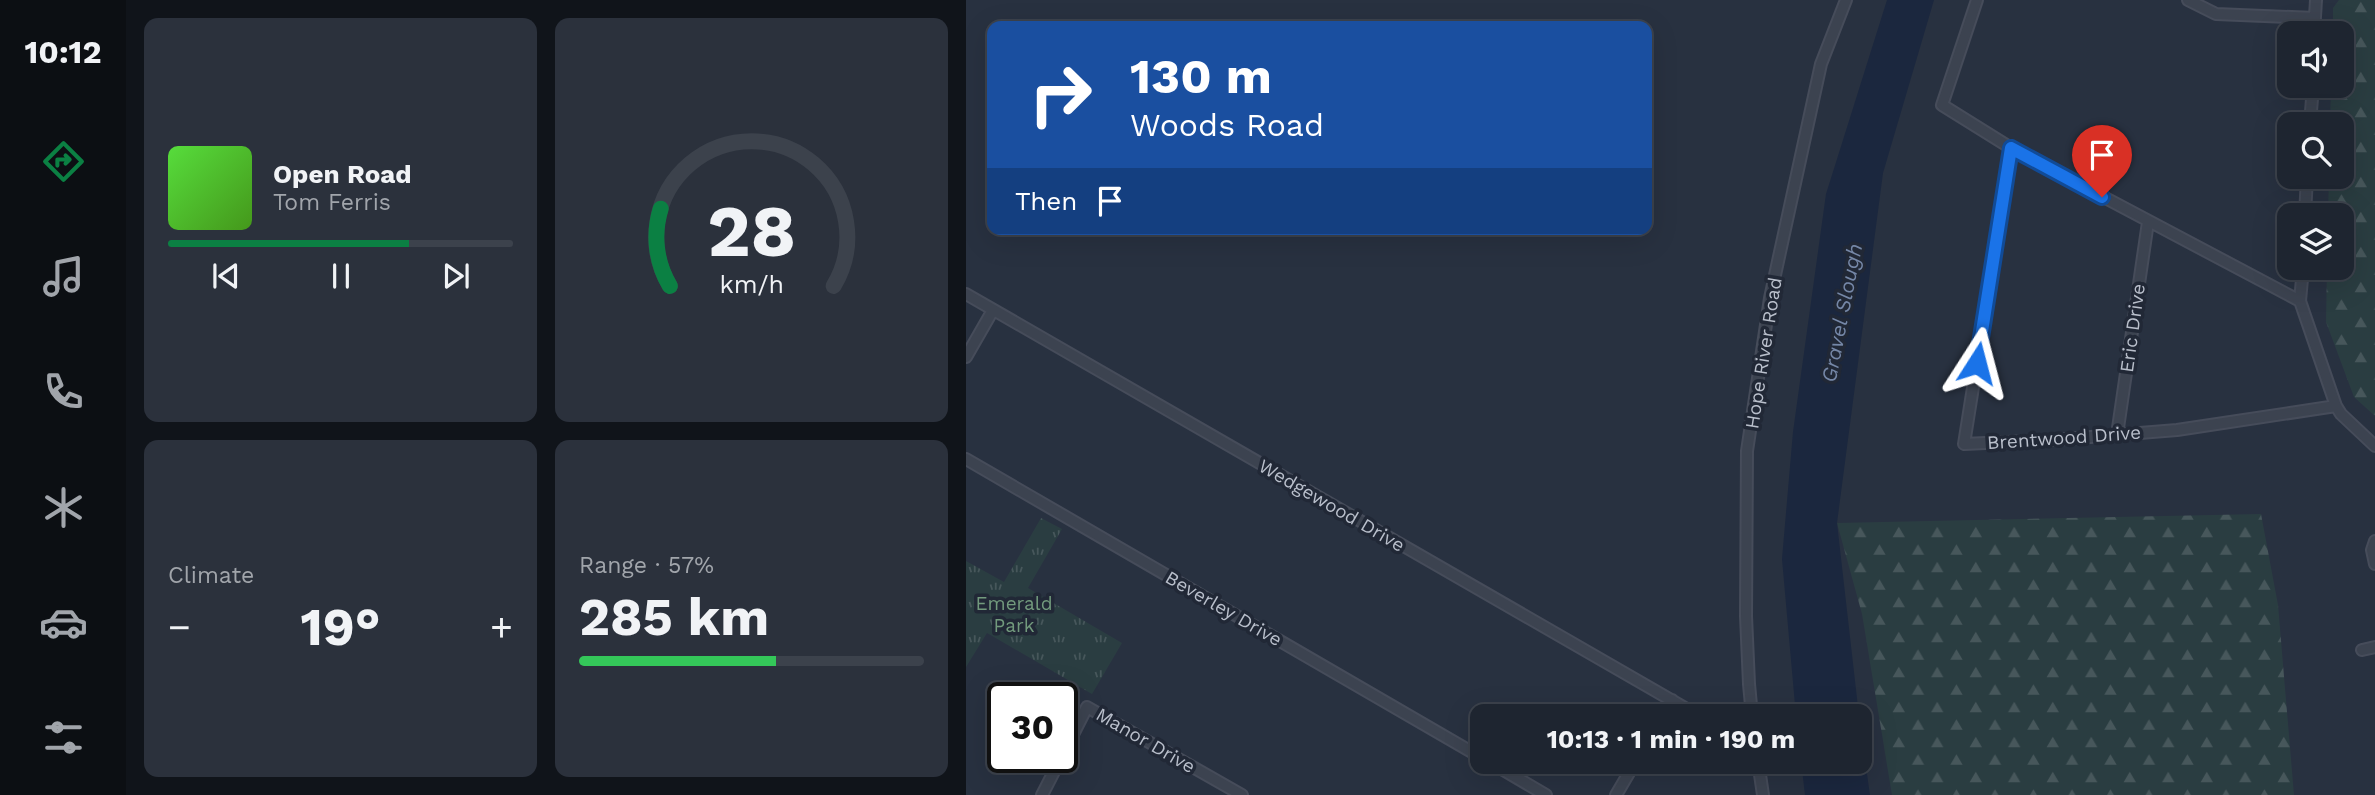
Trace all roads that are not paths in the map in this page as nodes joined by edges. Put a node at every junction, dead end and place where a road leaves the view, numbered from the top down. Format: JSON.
{"nodes":[{"id":1,"x":1846,"y":0,"type":"edge"},
{"id":2,"x":1977,"y":0,"type":"edge"},
{"id":3,"x":2188,"y":0,"type":"edge"},
{"id":4,"x":2316,"y":0,"type":"edge"},
{"id":5,"x":2315,"y":18,"type":"joint"},
{"id":6,"x":2011,"y":148,"type":"junction"},
{"id":7,"x":2148,"y":222,"type":"junction"},
{"id":8,"x":2302,"y":280,"type":"edge"},
{"id":9,"x":966,"y":295,"type":"edge"},
{"id":10,"x":2300,"y":301,"type":"junction"},
{"id":11,"x":993,"y":310,"type":"junction"},
{"id":12,"x":966,"y":357,"type":"edge"},
{"id":13,"x":2336,"y":406,"type":"junction"},
{"id":14,"x":2116,"y":435,"type":"junction"},
{"id":15,"x":2375,"y":446,"type":"edge"},
{"id":16,"x":966,"y":459,"type":"edge"},
{"id":17,"x":2375,"y":541,"type":"edge"},
{"id":18,"x":2375,"y":564,"type":"edge"},
{"id":19,"x":2375,"y":647,"type":"edge"},
{"id":20,"x":2362,"y":650,"type":"dead end"},
{"id":21,"x":1672,"y":700,"type":"junction"},
{"id":22,"x":1670,"y":704,"type":"edge"},
{"id":23,"x":1679,"y":704,"type":"edge"},
{"id":24,"x":1751,"y":704,"type":"edge"},
{"id":25,"x":1078,"y":724,"type":"edge"},
{"id":26,"x":1470,"y":751,"type":"edge"},
{"id":27,"x":1054,"y":773,"type":"edge"},
{"id":28,"x":1510,"y":774,"type":"edge"},
{"id":29,"x":1628,"y":774,"type":"edge"},
{"id":30,"x":1760,"y":774,"type":"edge"},
{"id":31,"x":1042,"y":795,"type":"edge"},
{"id":32,"x":1241,"y":795,"type":"edge"},
{"id":33,"x":1546,"y":795,"type":"edge"},
{"id":34,"x":1616,"y":795,"type":"edge"},
{"id":35,"x":1763,"y":795,"type":"edge"}],
"edges":[{"from":1,"to":24,"type":"street","name":"Hope River Road"},
{"from":2,"to":6,"type":"street"},
{"from":3,"to":5,"type":"street"},
{"from":4,"to":5,"type":"street"},
{"from":6,"to":7,"type":"street"},
{"from":6,"to":14,"type":"street","name":"Brentwood Drive"},
{"from":7,"to":10,"type":"street"},
{"from":7,"to":14,"type":"street","name":"Eric Drive"},
{"from":8,"to":10,"type":"street"},
{"from":9,"to":11,"type":"street","name":"Wedgewood Drive"},
{"from":10,"to":13,"type":"street"},
{"from":11,"to":12,"type":"street"},
{"from":11,"to":21,"type":"street","name":"Wedgewood Drive"},
{"from":13,"to":14,"type":"street","name":"Brentwood Drive"},
{"from":13,"to":15,"type":"street"},
{"from":16,"to":26,"type":"street","name":"Beverley Drive"},
{"from":17,"to":18,"type":"street"},
{"from":19,"to":20,"type":"street"},
{"from":21,"to":22,"type":"street"},
{"from":21,"to":23,"type":"street","name":"Wedgewood Drive"},
{"from":25,"to":32,"type":"street","name":"Manor Drive"},
{"from":27,"to":31,"type":"street"},
{"from":28,"to":33,"type":"street"},
{"from":29,"to":34,"type":"street"},
{"from":30,"to":35,"type":"street"}]}
